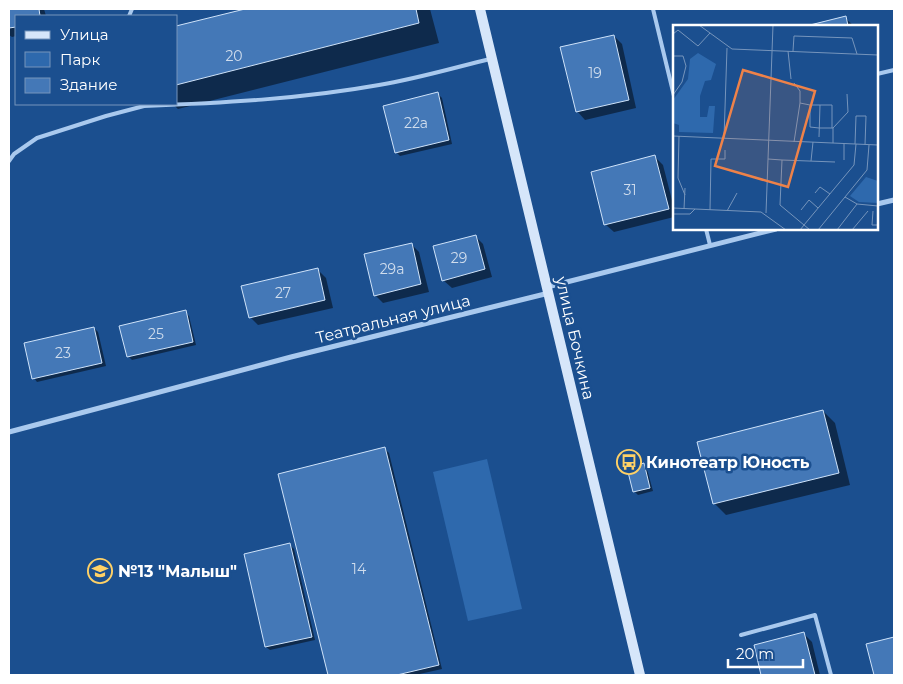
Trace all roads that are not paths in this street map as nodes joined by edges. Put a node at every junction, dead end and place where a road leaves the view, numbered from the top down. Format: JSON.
{"nodes":[{"id":1,"x":480,"y":9,"type":"edge"},
{"id":2,"x":653,"y":9,"type":"edge"},
{"id":3,"x":492,"y":59,"type":"junction"},
{"id":4,"x":894,"y":70,"type":"edge"},
{"id":5,"x":878,"y":74,"type":"edge"},
{"id":6,"x":673,"y":92,"type":"edge"},
{"id":7,"x":144,"y":105,"type":"edge"},
{"id":8,"x":178,"y":105,"type":"edge"},
{"id":9,"x":9,"y":161,"type":"edge"},
{"id":10,"x":894,"y":200,"type":"edge"},
{"id":11,"x":878,"y":204,"type":"edge"},
{"id":12,"x":706,"y":230,"type":"edge"},
{"id":13,"x":772,"y":230,"type":"edge"},
{"id":14,"x":710,"y":245,"type":"junction"},
{"id":15,"x":548,"y":290,"type":"junction"},
{"id":16,"x":9,"y":432,"type":"edge"},
{"id":17,"x":741,"y":635,"type":"dead end"},
{"id":18,"x":640,"y":675,"type":"edge"},
{"id":19,"x":832,"y":675,"type":"edge"}],
"edges":[{"from":1,"to":3,"type":"main road","name":"улица Бочкина"},
{"from":2,"to":6,"type":"lane"},
{"from":3,"to":8,"type":"lane"},
{"from":3,"to":15,"type":"main road","name":"улица Бочкина"},
{"from":4,"to":5,"type":"lane"},
{"from":7,"to":9,"type":"lane"},
{"from":10,"to":11,"type":"street"},
{"from":12,"to":14,"type":"lane"},
{"from":13,"to":14,"type":"street","name":"Театральная улица"},
{"from":14,"to":15,"type":"street","name":"Театральная улица"},
{"from":15,"to":16,"type":"street","name":"Театральная улица"},
{"from":15,"to":18,"type":"main road","name":"улица Бочкина"},
{"from":17,"to":19,"type":"lane"}]}
